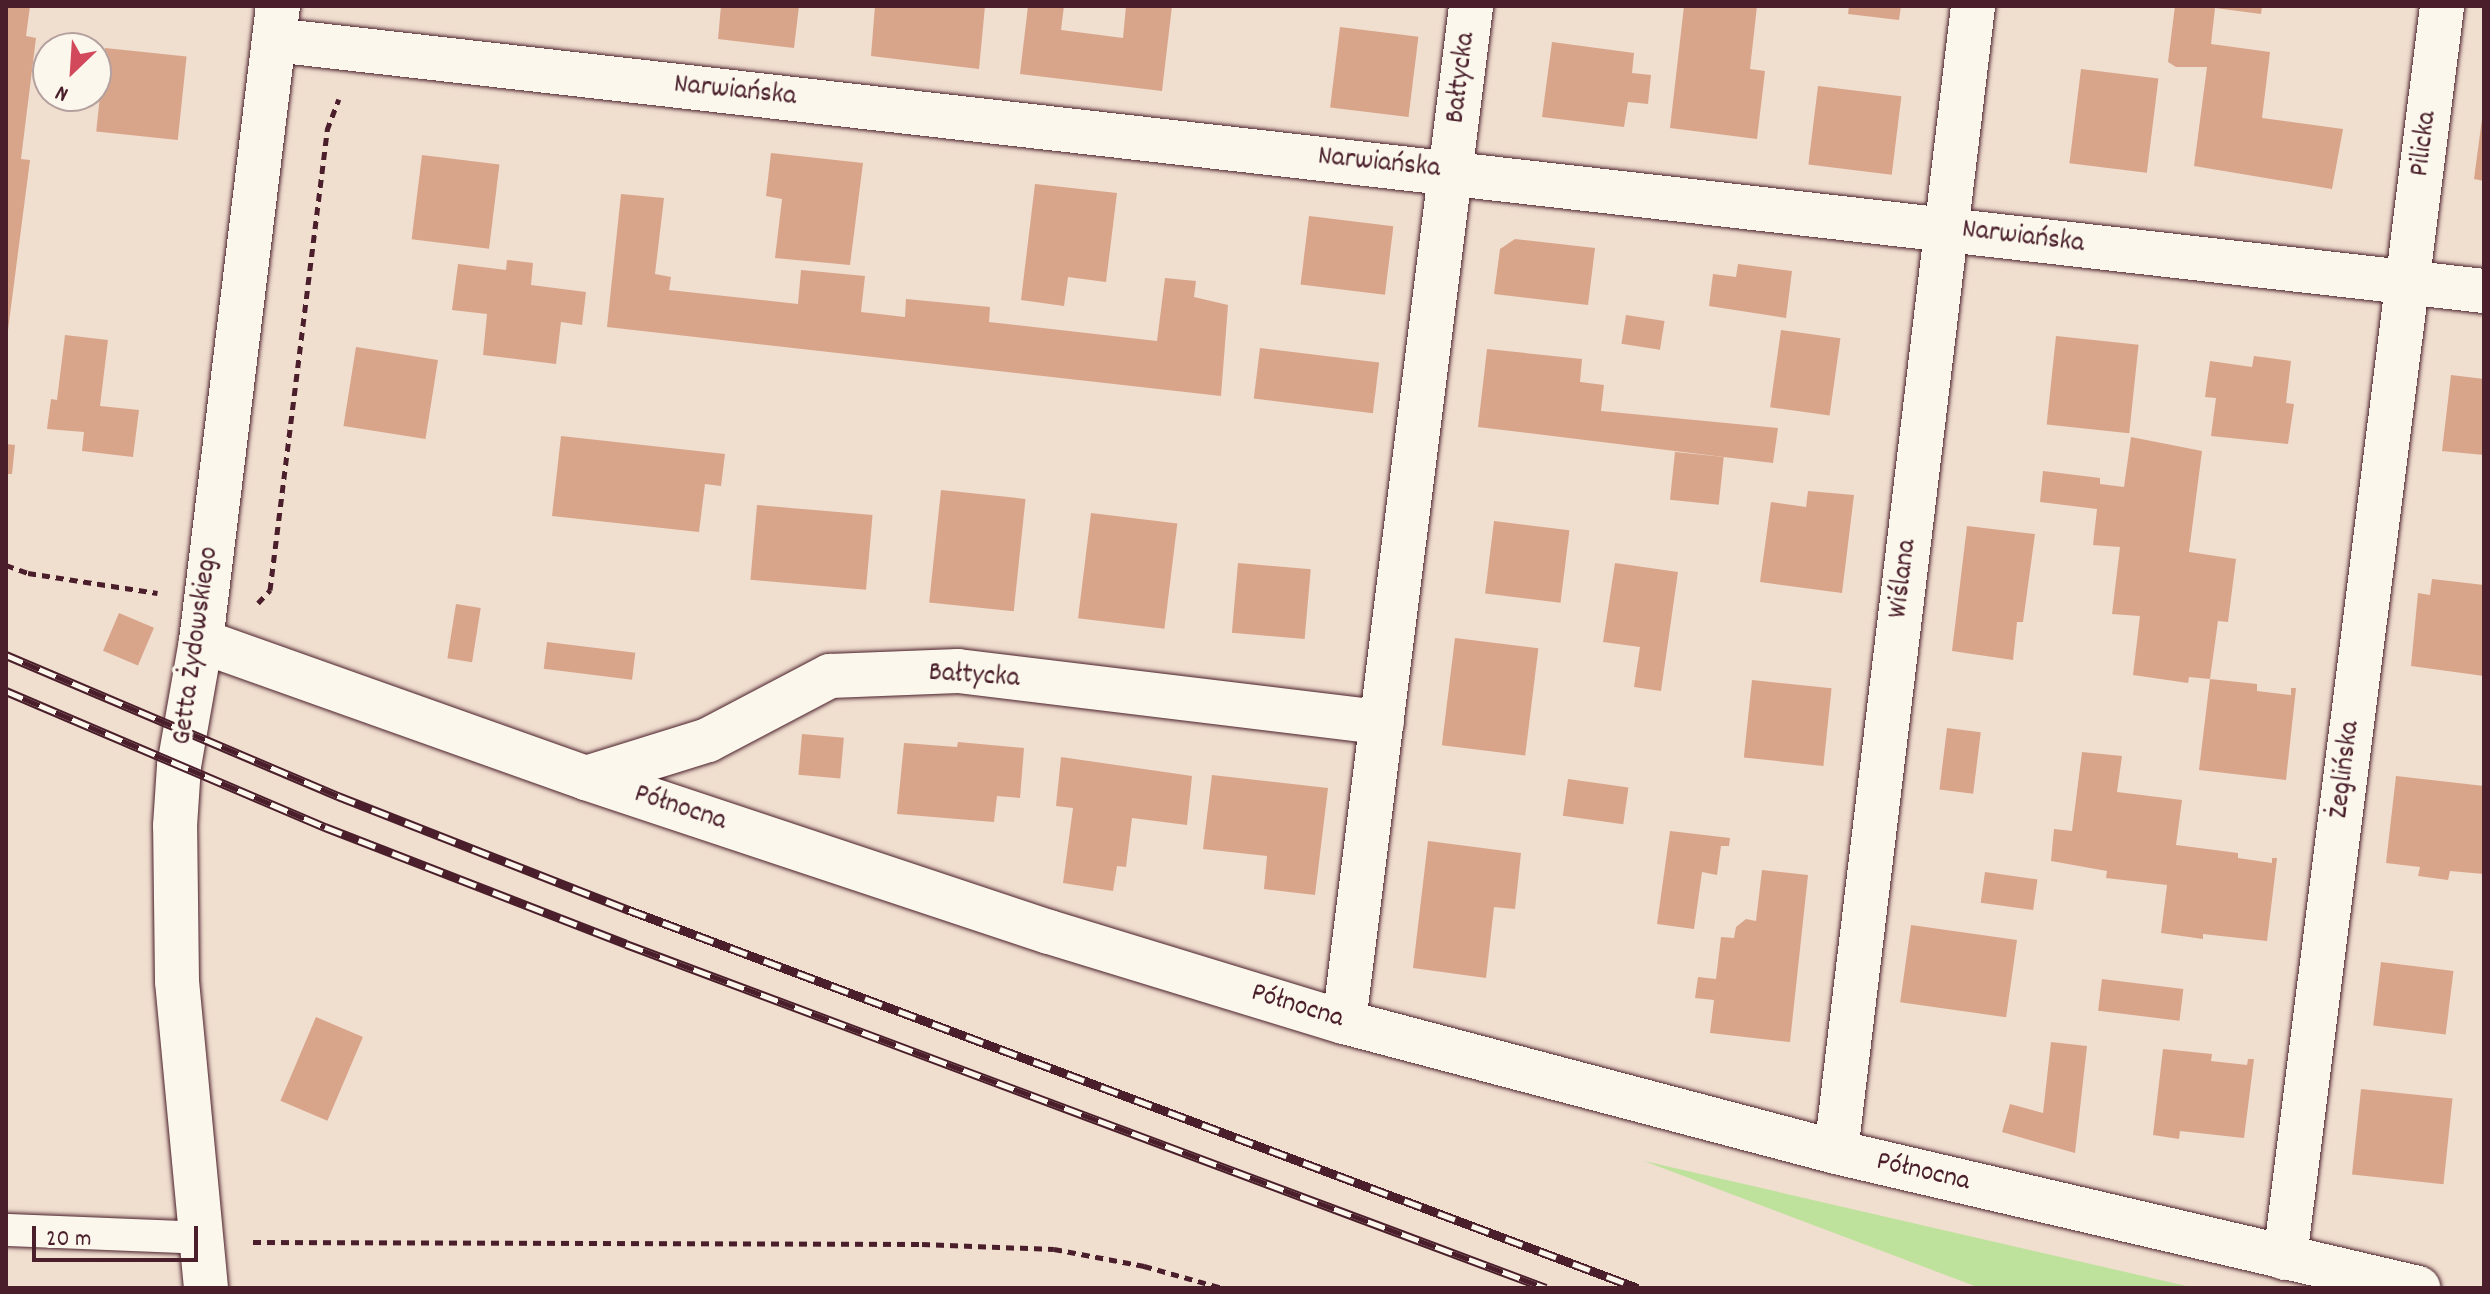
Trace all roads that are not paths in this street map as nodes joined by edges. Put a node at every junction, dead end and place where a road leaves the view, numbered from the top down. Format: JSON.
{"nodes":[{"id":1,"x":1471,"y":6,"type":"edge"},
{"id":2,"x":1973,"y":6,"type":"edge"},
{"id":3,"x":2442,"y":6,"type":"edge"},
{"id":4,"x":276,"y":23,"type":"edge"},
{"id":5,"x":1451,"y":172,"type":"junction"},
{"id":6,"x":1945,"y":229,"type":"junction"},
{"id":7,"x":2407,"y":282,"type":"junction"},
{"id":8,"x":2484,"y":291,"type":"edge"},
{"id":9,"x":203,"y":620,"type":"junction"},
{"id":10,"x":1382,"y":722,"type":"junction"},
{"id":11,"x":586,"y":778,"type":"junction"},
{"id":12,"x":1344,"y":1022,"type":"junction"},
{"id":13,"x":1836,"y":1152,"type":"junction"},
{"id":14,"x":6,"y":1230,"type":"edge"},
{"id":15,"x":203,"y":1238,"type":"junction"},
{"id":16,"x":2285,"y":1258,"type":"junction"},
{"id":17,"x":206,"y":1288,"type":"edge"},
{"id":18,"x":2418,"y":1288,"type":"edge"}],
"edges":[{"from":1,"to":5,"type":"street","name":"Bałtycka"},
{"from":2,"to":6,"type":"street","name":"Wiślana"},
{"from":3,"to":7,"type":"street","name":"Pilicka"},
{"from":4,"to":5,"type":"street","name":"Narwiańska"},
{"from":4,"to":9,"type":"street","name":"Getta Żydowskiego"},
{"from":5,"to":6,"type":"street","name":"Narwiańska"},
{"from":5,"to":10,"type":"street","name":"Bałtycka"},
{"from":6,"to":7,"type":"street","name":"Narwiańska"},
{"from":6,"to":13,"type":"street","name":"Wiślana"},
{"from":7,"to":8,"type":"street","name":"Narwiańska"},
{"from":7,"to":16,"type":"street","name":"Żeglińska"},
{"from":9,"to":11,"type":"street","name":"Północna"},
{"from":9,"to":15,"type":"street","name":"Getta Żydowskiego"},
{"from":10,"to":11,"type":"street","name":"Bałtycka"},
{"from":10,"to":12,"type":"street","name":"Bałtycka"},
{"from":11,"to":12,"type":"street","name":"Północna"},
{"from":12,"to":13,"type":"street","name":"Północna"},
{"from":13,"to":16,"type":"street","name":"Północna"},
{"from":14,"to":15,"type":"lane"},
{"from":15,"to":17,"type":"street","name":"Getta Żydowskiego"},
{"from":16,"to":18,"type":"street","name":"Północna"}]}
